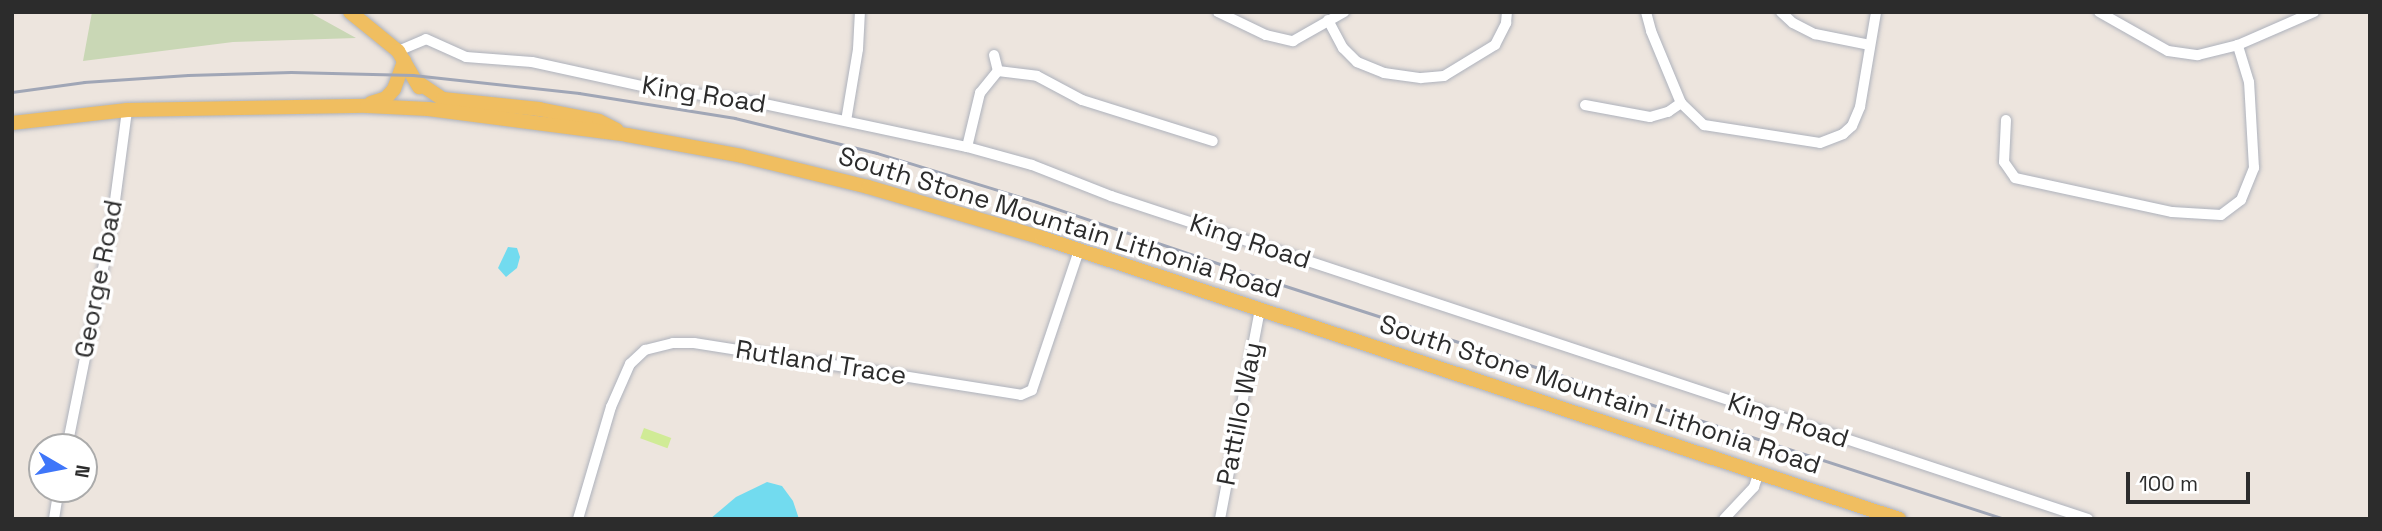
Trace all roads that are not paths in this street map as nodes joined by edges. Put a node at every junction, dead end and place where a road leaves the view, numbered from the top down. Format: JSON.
{"nodes":[{"id":1,"x":351,"y":12,"type":"edge"},
{"id":2,"x":860,"y":12,"type":"edge"},
{"id":3,"x":1218,"y":12,"type":"edge"},
{"id":4,"x":1344,"y":12,"type":"edge"},
{"id":5,"x":1507,"y":12,"type":"edge"},
{"id":6,"x":1646,"y":12,"type":"edge"},
{"id":7,"x":1781,"y":12,"type":"edge"},
{"id":8,"x":1876,"y":12,"type":"edge"},
{"id":9,"x":2099,"y":12,"type":"edge"},
{"id":10,"x":2314,"y":12,"type":"edge"},
{"id":11,"x":1328,"y":20,"type":"junction"},
{"id":12,"x":1870,"y":45,"type":"junction"},
{"id":13,"x":2238,"y":45,"type":"junction"},
{"id":14,"x":994,"y":55,"type":"dead end"},
{"id":15,"x":401,"y":56,"type":"junction"},
{"id":16,"x":998,"y":71,"type":"junction"},
{"id":17,"x":416,"y":81,"type":"junction"},
{"id":18,"x":1681,"y":103,"type":"junction"},
{"id":19,"x":1585,"y":105,"type":"dead end"},
{"id":20,"x":362,"y":106,"type":"junction"},
{"id":21,"x":428,"y":109,"type":"junction"},
{"id":22,"x":127,"y":110,"type":"junction"},
{"id":23,"x":2006,"y":120,"type":"dead end"},
{"id":24,"x":846,"y":121,"type":"junction"},
{"id":25,"x":12,"y":123,"type":"edge"},
{"id":26,"x":627,"y":135,"type":"junction"},
{"id":27,"x":1213,"y":141,"type":"dead end"},
{"id":28,"x":967,"y":147,"type":"junction"},
{"id":29,"x":1079,"y":250,"type":"junction"},
{"id":30,"x":1260,"y":310,"type":"junction"},
{"id":31,"x":70,"y":433,"type":"edge"},
{"id":32,"x":1759,"y":472,"type":"junction"},
{"id":33,"x":578,"y":519,"type":"edge"},
{"id":34,"x":1220,"y":519,"type":"edge"},
{"id":35,"x":1724,"y":519,"type":"edge"},
{"id":36,"x":1899,"y":519,"type":"edge"},
{"id":37,"x":2088,"y":519,"type":"edge"}],
"edges":[{"from":1,"to":15,"type":"main road"},
{"from":2,"to":24,"type":"street"},
{"from":3,"to":11,"type":"street"},
{"from":4,"to":11,"type":"street"},
{"from":5,"to":11,"type":"street"},
{"from":6,"to":18,"type":"street"},
{"from":7,"to":12,"type":"street"},
{"from":8,"to":12,"type":"street"},
{"from":9,"to":13,"type":"street"},
{"from":10,"to":13,"type":"street"},
{"from":12,"to":18,"type":"street"},
{"from":13,"to":23,"type":"street"},
{"from":14,"to":16,"type":"street"},
{"from":15,"to":17,"type":"main road"},
{"from":15,"to":20,"type":"main road"},
{"from":15,"to":24,"type":"street","name":"King Road"},
{"from":16,"to":27,"type":"street"},
{"from":16,"to":28,"type":"street"},
{"from":17,"to":21,"type":"main road"},
{"from":17,"to":26,"type":"main road"},
{"from":18,"to":19,"type":"street"},
{"from":20,"to":21,"type":"main road","name":"South Stone Mountain Lithonia Road"},
{"from":20,"to":22,"type":"main road","name":"South Stone Mountain Lithonia Road"},
{"from":21,"to":26,"type":"main road","name":"South Stone Mountain Lithonia Road"},
{"from":22,"to":25,"type":"main road","name":"South Stone Mountain Lithonia Road"},
{"from":22,"to":31,"type":"street","name":"George Road"},
{"from":24,"to":28,"type":"street","name":"King Road"},
{"from":26,"to":29,"type":"main road","name":"South Stone Mountain Lithonia Road"},
{"from":28,"to":37,"type":"street","name":"King Road"},
{"from":29,"to":30,"type":"main road","name":"South Stone Mountain Lithonia Road"},
{"from":29,"to":33,"type":"street","name":"Rutland Trace"},
{"from":30,"to":32,"type":"main road","name":"South Stone Mountain Lithonia Road"},
{"from":30,"to":34,"type":"street","name":"Pattillo Way"},
{"from":32,"to":35,"type":"street"},
{"from":32,"to":36,"type":"main road","name":"South Stone Mountain Lithonia Road"}]}
